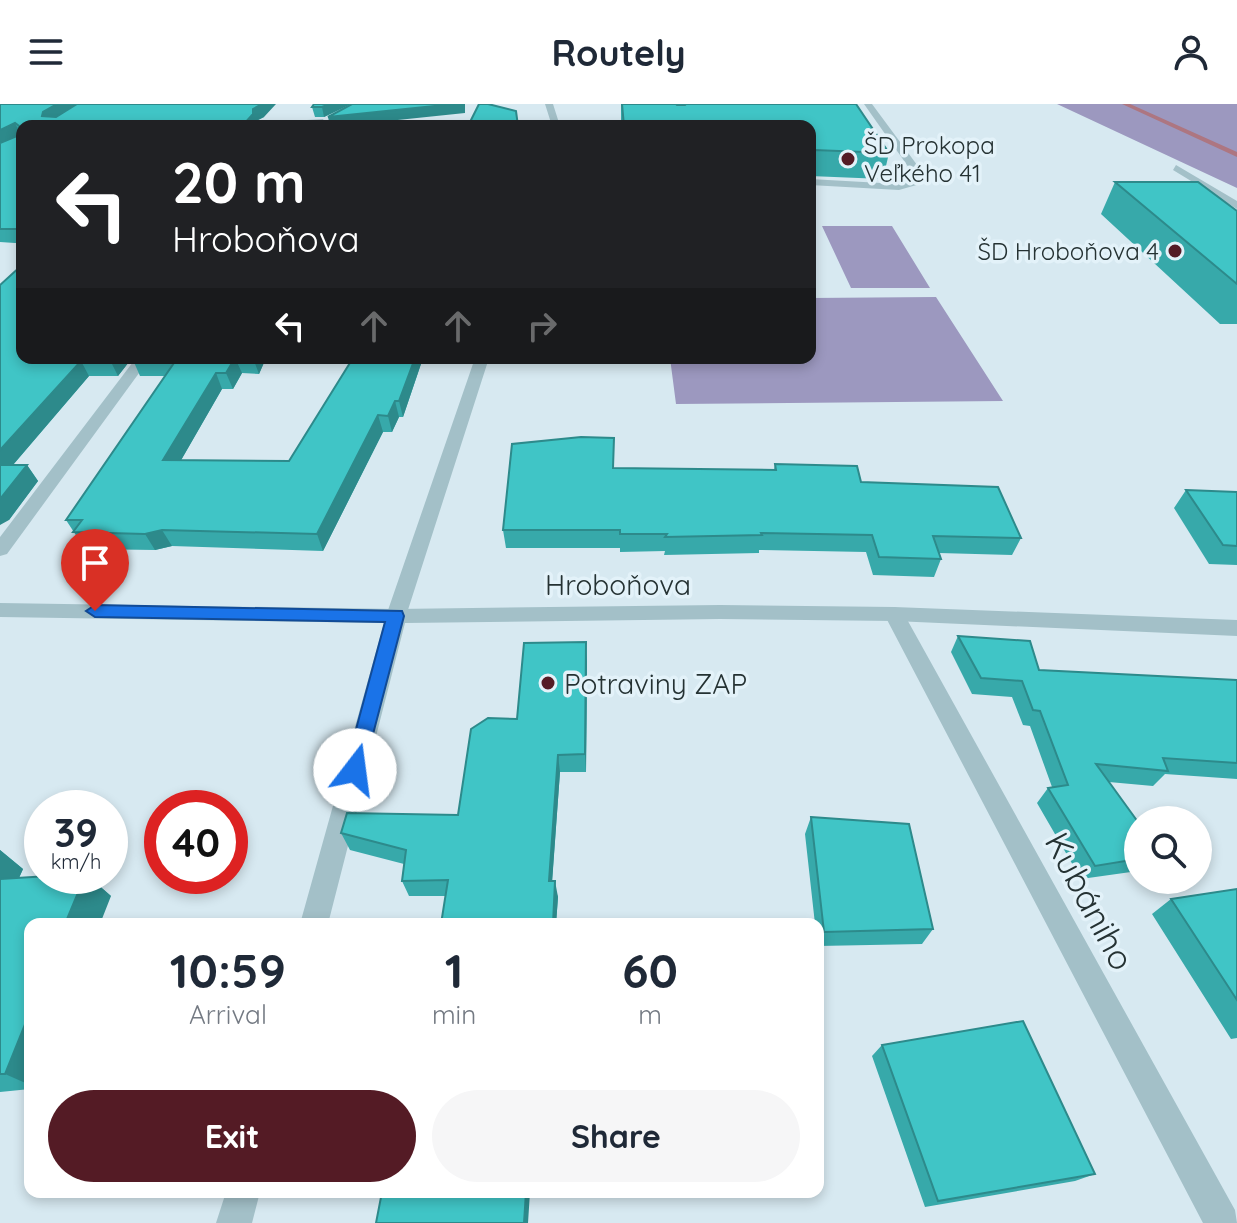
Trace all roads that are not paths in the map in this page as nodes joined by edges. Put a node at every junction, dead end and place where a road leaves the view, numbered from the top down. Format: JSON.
{"nodes":[{"id":1,"x":868,"y":104,"type":"edge"},
{"id":2,"x":337,"y":116,"type":"edge"},
{"id":3,"x":329,"y":120,"type":"edge"},
{"id":4,"x":1176,"y":168,"type":"dead end"},
{"id":5,"x":816,"y":182,"type":"edge"},
{"id":6,"x":1237,"y":206,"type":"edge"},
{"id":7,"x":139,"y":364,"type":"edge"},
{"id":8,"x":480,"y":364,"type":"edge"},
{"id":9,"x":0,"y":550,"type":"edge"},
{"id":10,"x":0,"y":610,"type":"edge"},
{"id":11,"x":894,"y":614,"type":"junction"},
{"id":12,"x":396,"y":616,"type":"junction"},
{"id":13,"x":1237,"y":628,"type":"edge"},
{"id":14,"x":316,"y":918,"type":"edge"},
{"id":15,"x":241,"y":1198,"type":"edge"},
{"id":16,"x":234,"y":1223,"type":"edge"},
{"id":17,"x":1222,"y":1223,"type":"edge"}],
"edges":[{"from":1,"to":5,"type":"street"},
{"from":2,"to":3,"type":"street"},
{"from":4,"to":6,"type":"street"},
{"from":7,"to":9,"type":"street"},
{"from":8,"to":12,"type":"street"},
{"from":10,"to":12,"type":"street","name":"Hroboňova"},
{"from":11,"to":12,"type":"street","name":"Hroboňova"},
{"from":11,"to":13,"type":"street","name":"Hroboňova"},
{"from":11,"to":17,"type":"street","name":"Kubániho"},
{"from":12,"to":14,"type":"street"},
{"from":15,"to":16,"type":"street"}]}
